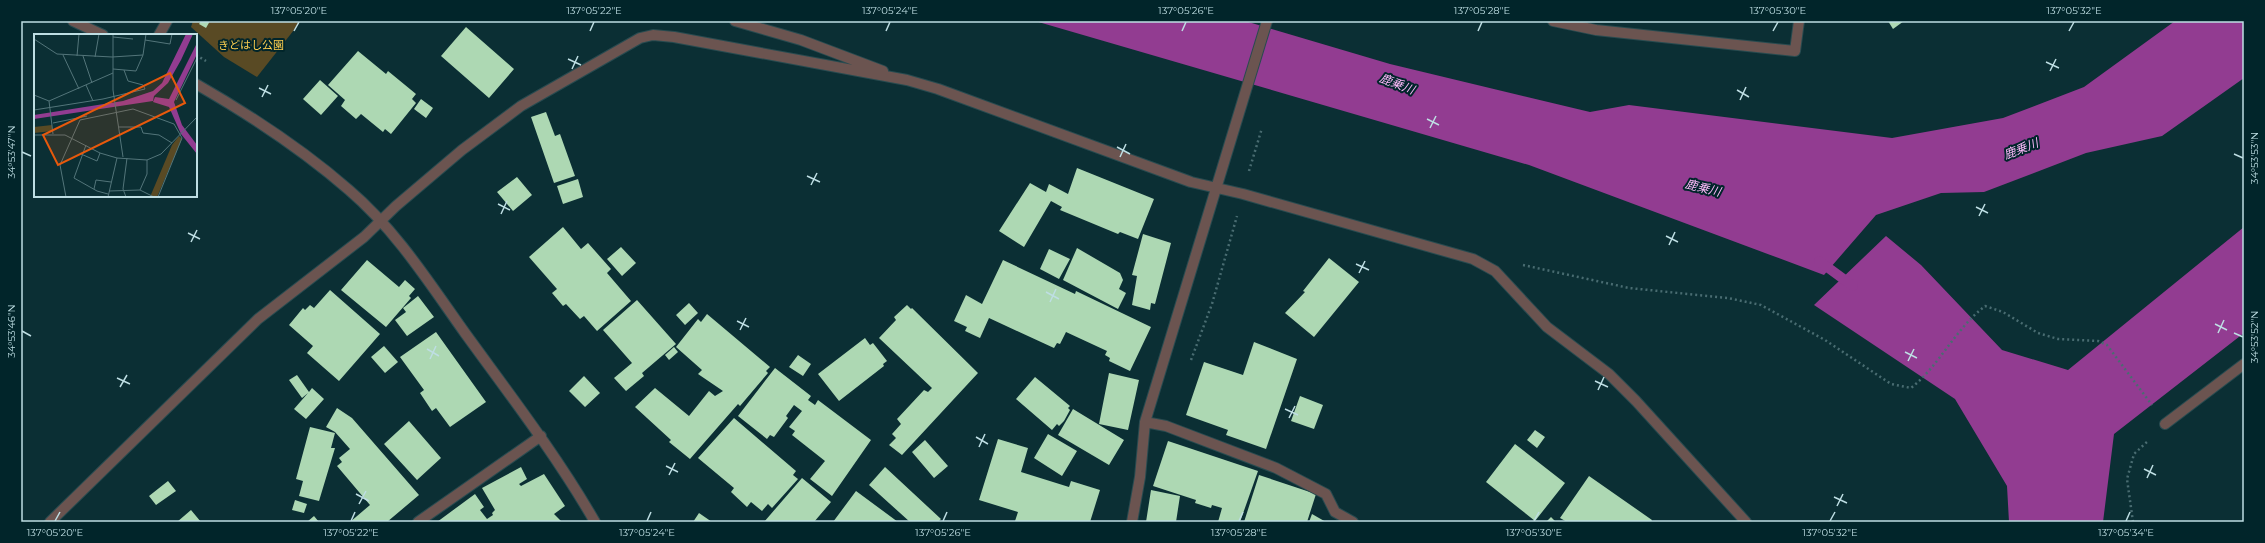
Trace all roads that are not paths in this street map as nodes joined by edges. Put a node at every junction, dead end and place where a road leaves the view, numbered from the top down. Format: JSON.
{"nodes":[{"id":1,"x":73,"y":21,"type":"edge"},
{"id":2,"x":167,"y":21,"type":"edge"},
{"id":3,"x":735,"y":21,"type":"edge"},
{"id":4,"x":1267,"y":21,"type":"edge"},
{"id":5,"x":1553,"y":21,"type":"edge"},
{"id":6,"x":1799,"y":21,"type":"edge"},
{"id":7,"x":101,"y":34,"type":"edge"},
{"id":8,"x":160,"y":34,"type":"edge"},
{"id":9,"x":907,"y":80,"type":"junction"},
{"id":10,"x":197,"y":85,"type":"edge"},
{"id":11,"x":1217,"y":187,"type":"junction"},
{"id":12,"x":380,"y":221,"type":"junction"},
{"id":13,"x":2244,"y":364,"type":"edge"},
{"id":14,"x":1145,"y":422,"type":"junction"},
{"id":15,"x":2165,"y":424,"type":"road end"},
{"id":16,"x":541,"y":436,"type":"junction"},
{"id":17,"x":50,"y":522,"type":"edge"},
{"id":18,"x":418,"y":522,"type":"edge"},
{"id":19,"x":595,"y":522,"type":"edge"},
{"id":20,"x":1132,"y":522,"type":"edge"},
{"id":21,"x":1353,"y":522,"type":"edge"},
{"id":22,"x":1746,"y":522,"type":"edge"}],
"edges":[{"from":1,"to":7,"type":"street"},
{"from":2,"to":8,"type":"street"},
{"from":3,"to":9,"type":"street"},
{"from":4,"to":11,"type":"street"},
{"from":5,"to":6,"type":"street"},
{"from":9,"to":11,"type":"street"},
{"from":9,"to":12,"type":"street"},
{"from":10,"to":12,"type":"street"},
{"from":11,"to":14,"type":"street"},
{"from":11,"to":22,"type":"street"},
{"from":12,"to":16,"type":"street"},
{"from":12,"to":17,"type":"street"},
{"from":13,"to":15,"type":"street"},
{"from":14,"to":20,"type":"street"},
{"from":14,"to":21,"type":"street"},
{"from":16,"to":18,"type":"street"},
{"from":16,"to":19,"type":"street"}]}
